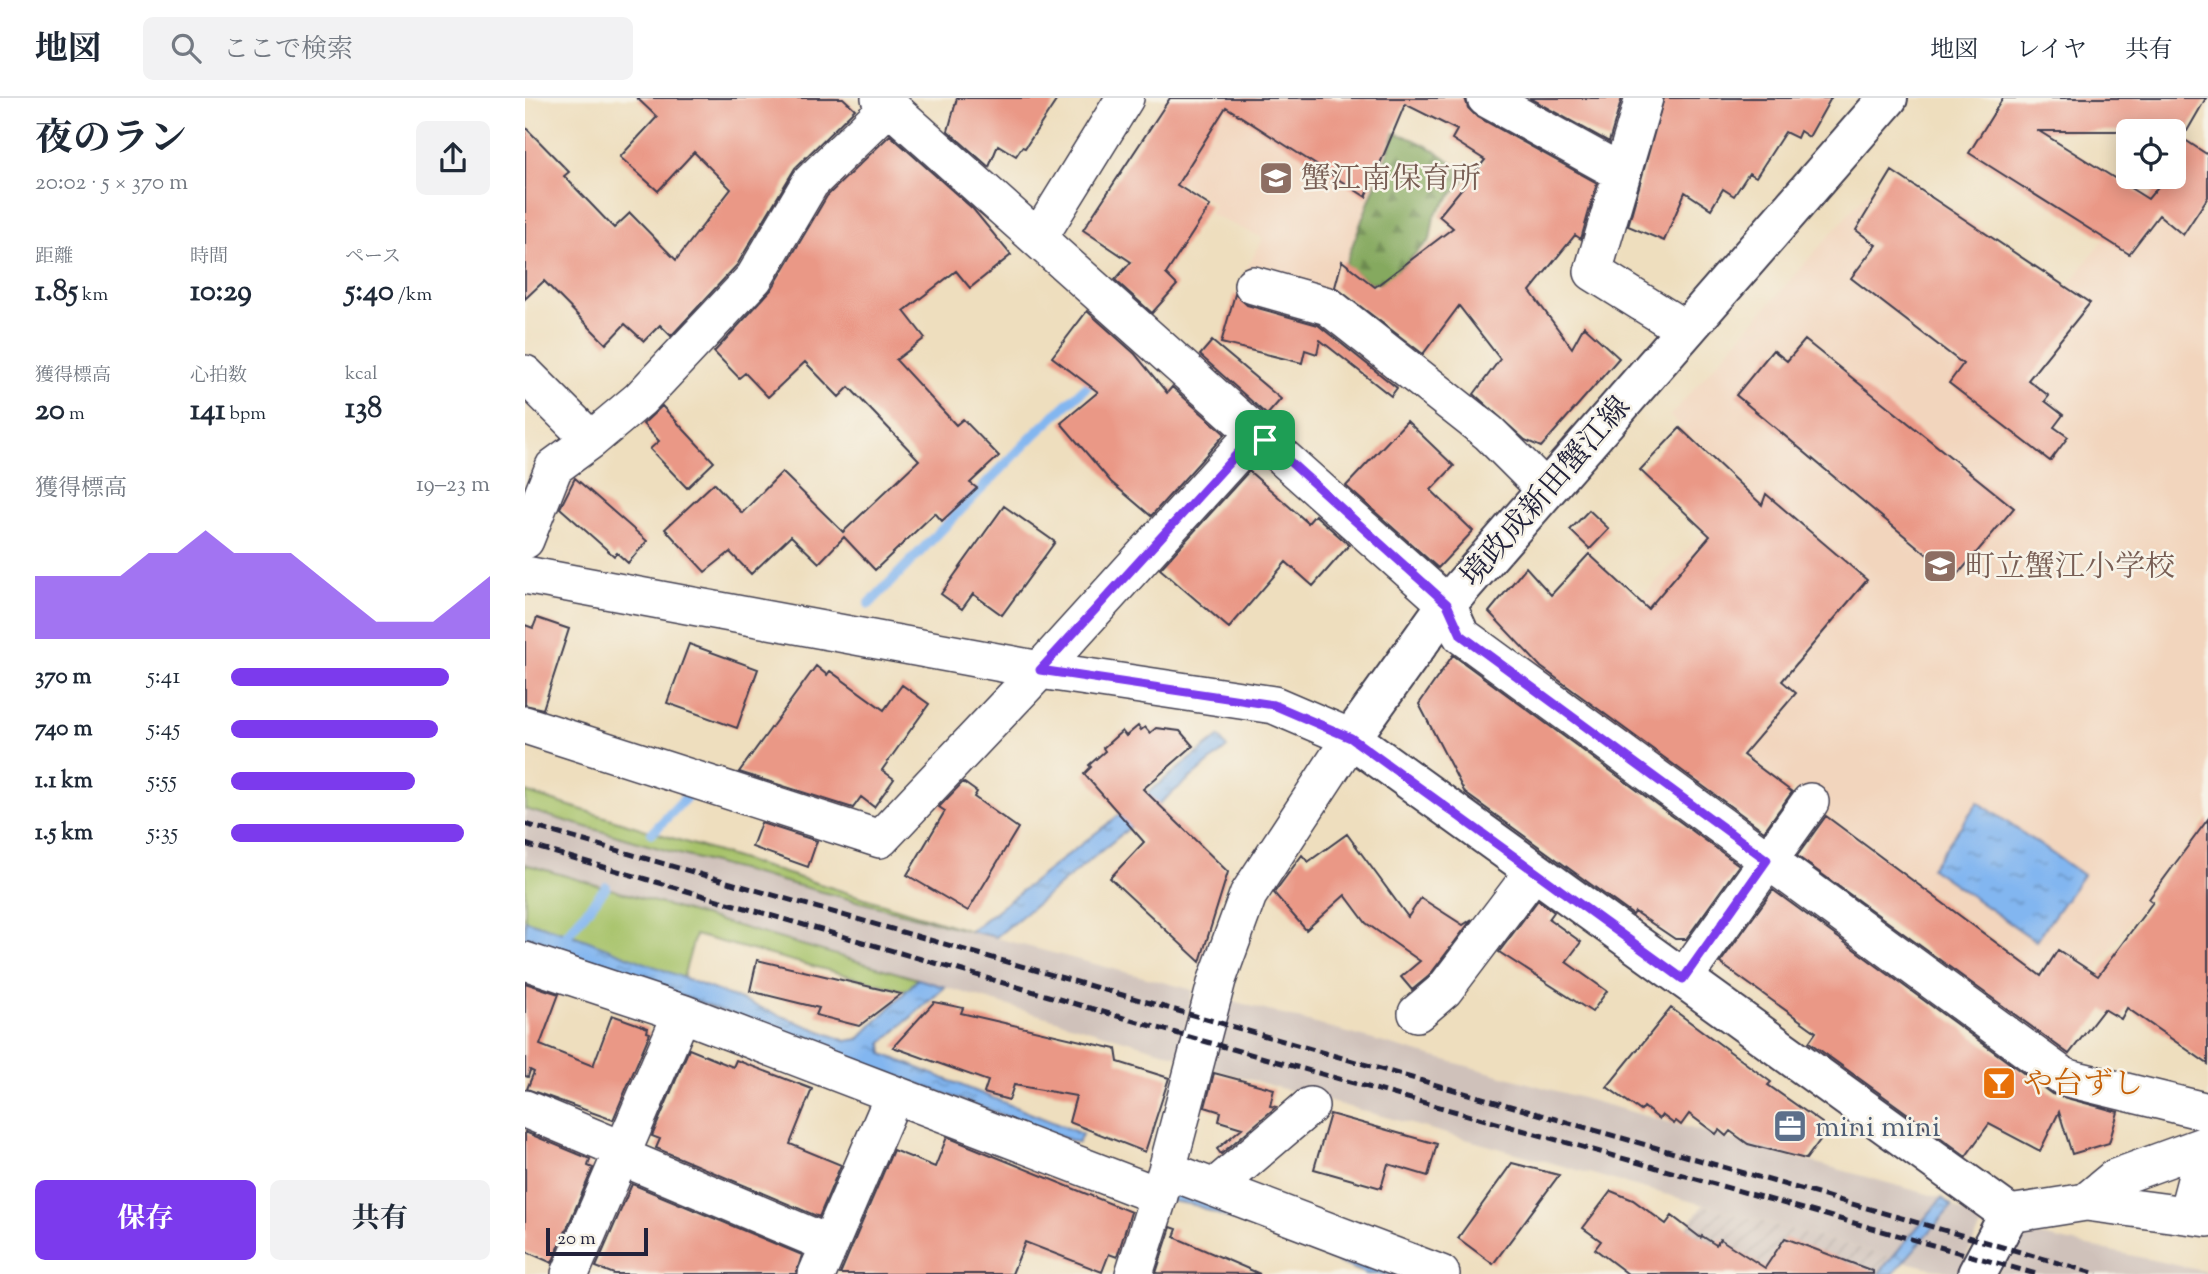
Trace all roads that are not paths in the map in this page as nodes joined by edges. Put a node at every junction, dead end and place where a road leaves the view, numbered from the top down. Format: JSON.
{"nodes":[{"id":1,"x":1125,"y":98,"type":"edge"},
{"id":2,"x":1486,"y":98,"type":"edge"},
{"id":3,"x":1644,"y":98,"type":"edge"},
{"id":4,"x":1888,"y":98,"type":"edge"},
{"id":5,"x":884,"y":102,"type":"edge"},
{"id":6,"x":1622,"y":173,"type":"junction"},
{"id":7,"x":1039,"y":237,"type":"junction"},
{"id":8,"x":1253,"y":285,"type":"dead end"},
{"id":9,"x":1686,"y":330,"type":"junction"},
{"id":10,"x":525,"y":374,"type":"edge"},
{"id":11,"x":1257,"y":432,"type":"junction"},
{"id":12,"x":591,"y":440,"type":"junction"},
{"id":13,"x":1546,"y":490,"type":"junction"},
{"id":14,"x":525,"y":540,"type":"edge"},
{"id":15,"x":525,"y":575,"type":"edge"},
{"id":16,"x":1447,"y":604,"type":"junction"},
{"id":17,"x":1040,"y":670,"type":"junction"},
{"id":18,"x":525,"y":725,"type":"edge"},
{"id":19,"x":1351,"y":738,"type":"junction"},
{"id":20,"x":1810,"y":802,"type":"dead end"},
{"id":21,"x":1767,"y":860,"type":"junction"},
{"id":22,"x":1534,"y":870,"type":"junction"},
{"id":23,"x":525,"y":961,"type":"edge"},
{"id":24,"x":1683,"y":979,"type":"junction"},
{"id":25,"x":682,"y":1013,"type":"junction"},
{"id":26,"x":1417,"y":1013,"type":"dead end"},
{"id":27,"x":894,"y":1095,"type":"junction"},
{"id":28,"x":1310,"y":1106,"type":"dead end"},
{"id":29,"x":525,"y":1109,"type":"edge"},
{"id":30,"x":2207,"y":1134,"type":"edge"},
{"id":31,"x":622,"y":1153,"type":"junction"},
{"id":32,"x":1163,"y":1183,"type":"junction"},
{"id":33,"x":1214,"y":1188,"type":"junction"},
{"id":34,"x":2086,"y":1202,"type":"junction"},
{"id":35,"x":2008,"y":1213,"type":"junction"},
{"id":36,"x":2198,"y":1216,"type":"edge"},
{"id":37,"x":823,"y":1259,"type":"edge"},
{"id":38,"x":570,"y":1274,"type":"edge"},
{"id":39,"x":1134,"y":1274,"type":"edge"},
{"id":40,"x":1441,"y":1274,"type":"edge"},
{"id":41,"x":1977,"y":1274,"type":"edge"}],
"edges":[{"from":1,"to":7,"type":"street"},
{"from":2,"to":6,"type":"street"},
{"from":3,"to":6,"type":"street"},
{"from":4,"to":9,"type":"main road","name":"境政成新田蟹江線"},
{"from":5,"to":7,"type":"street"},
{"from":5,"to":12,"type":"street"},
{"from":6,"to":9,"type":"street"},
{"from":7,"to":11,"type":"street"},
{"from":8,"to":13,"type":"street"},
{"from":9,"to":13,"type":"main road","name":"境政成新田蟹江線"},
{"from":10,"to":12,"type":"street"},
{"from":11,"to":16,"type":"street"},
{"from":11,"to":17,"type":"street"},
{"from":12,"to":14,"type":"street"},
{"from":13,"to":16,"type":"main road","name":"境政成新田蟹江線"},
{"from":15,"to":17,"type":"street"},
{"from":16,"to":19,"type":"main road","name":"境政成新田蟹江線"},
{"from":16,"to":21,"type":"street"},
{"from":17,"to":18,"type":"street"},
{"from":17,"to":19,"type":"street"},
{"from":19,"to":22,"type":"main road"},
{"from":19,"to":32,"type":"street"},
{"from":20,"to":21,"type":"street"},
{"from":21,"to":24,"type":"street"},
{"from":21,"to":30,"type":"street"},
{"from":22,"to":24,"type":"main road"},
{"from":22,"to":26,"type":"street"},
{"from":23,"to":25,"type":"street"},
{"from":24,"to":35,"type":"main road"},
{"from":25,"to":27,"type":"street"},
{"from":25,"to":31,"type":"street"},
{"from":27,"to":32,"type":"street"},
{"from":27,"to":37,"type":"street"},
{"from":28,"to":33,"type":"street"},
{"from":29,"to":31,"type":"street"},
{"from":30,"to":34,"type":"street"},
{"from":30,"to":36,"type":"street"},
{"from":31,"to":37,"type":"street"},
{"from":31,"to":38,"type":"street"},
{"from":32,"to":33,"type":"street"},
{"from":32,"to":39,"type":"street"},
{"from":33,"to":40,"type":"street"},
{"from":34,"to":35,"type":"street"},
{"from":34,"to":36,"type":"street"},
{"from":35,"to":41,"type":"main road"}]}
